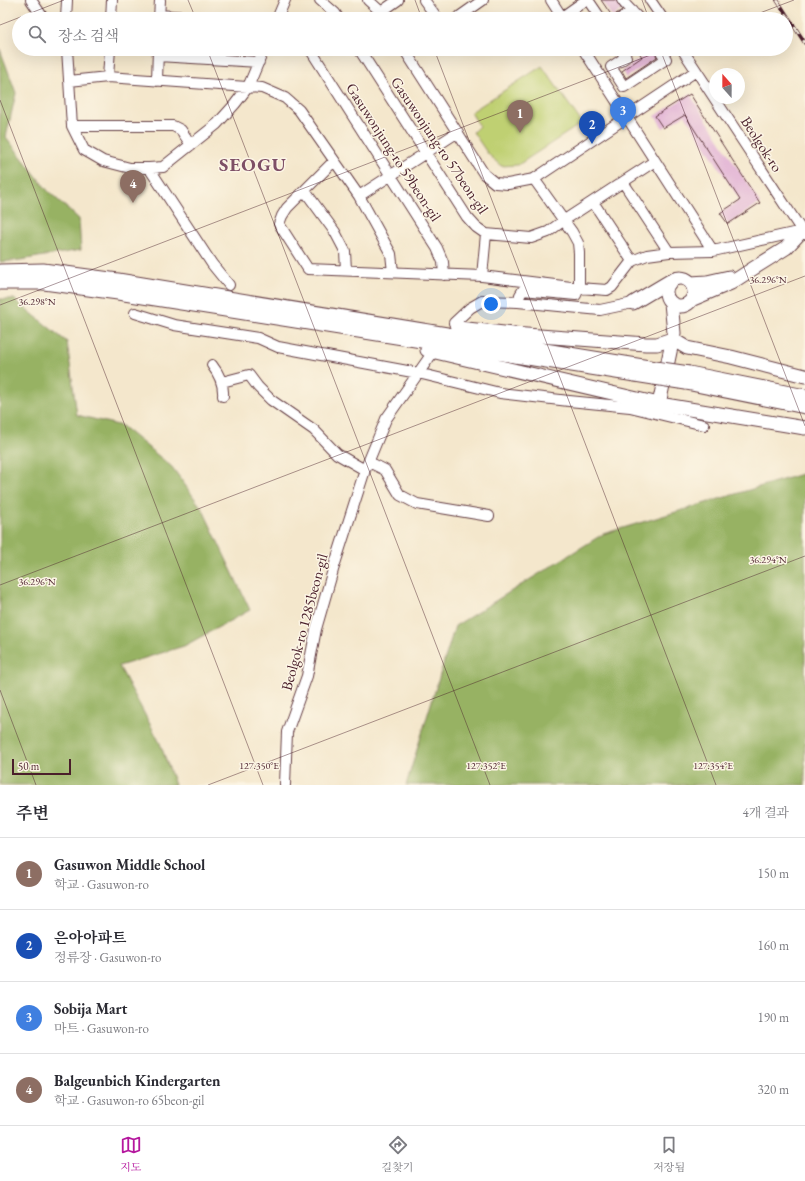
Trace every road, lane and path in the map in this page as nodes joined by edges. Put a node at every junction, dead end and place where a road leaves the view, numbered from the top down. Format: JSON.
{"nodes":[{"id":1,"x":31,"y":0,"type":"edge"},
{"id":2,"x":67,"y":0,"type":"edge"},
{"id":3,"x":112,"y":0,"type":"edge"},
{"id":4,"x":160,"y":0,"type":"edge"},
{"id":5,"x":285,"y":0,"type":"edge"},
{"id":6,"x":320,"y":0,"type":"edge"},
{"id":7,"x":368,"y":0,"type":"edge"},
{"id":8,"x":398,"y":0,"type":"edge"},
{"id":9,"x":424,"y":0,"type":"edge"},
{"id":10,"x":483,"y":0,"type":"edge"},
{"id":11,"x":551,"y":0,"type":"edge"},
{"id":12,"x":587,"y":0,"type":"edge"},
{"id":13,"x":622,"y":0,"type":"edge"},
{"id":14,"x":650,"y":0,"type":"edge"},
{"id":15,"x":632,"y":11,"type":"edge"},
{"id":16,"x":39,"y":12,"type":"edge"},
{"id":17,"x":66,"y":12,"type":"edge"},
{"id":18,"x":111,"y":12,"type":"edge"},
{"id":19,"x":159,"y":12,"type":"edge"},
{"id":20,"x":281,"y":12,"type":"edge"},
{"id":21,"x":332,"y":12,"type":"edge"},
{"id":22,"x":379,"y":12,"type":"edge"},
{"id":23,"x":387,"y":12,"type":"edge"},
{"id":24,"x":433,"y":12,"type":"edge"},
{"id":25,"x":466,"y":12,"type":"edge"},
{"id":26,"x":558,"y":12,"type":"edge"},
{"id":27,"x":570,"y":12,"type":"edge"},
{"id":28,"x":596,"y":12,"type":"edge"},
{"id":29,"x":658,"y":12,"type":"edge"},
{"id":30,"x":67,"y":56,"type":"edge"},
{"id":31,"x":110,"y":56,"type":"edge"},
{"id":32,"x":158,"y":56,"type":"edge"},
{"id":33,"x":192,"y":56,"type":"edge"},
{"id":34,"x":261,"y":56,"type":"edge"},
{"id":35,"x":314,"y":56,"type":"edge"},
{"id":36,"x":364,"y":56,"type":"edge"},
{"id":37,"x":409,"y":56,"type":"edge"},
{"id":38,"x":587,"y":56,"type":"edge"},
{"id":39,"x":625,"y":56,"type":"edge"},
{"id":40,"x":664,"y":56,"type":"edge"},
{"id":41,"x":686,"y":56,"type":"edge"},
{"id":42,"x":259,"y":62,"type":"junction"},
{"id":43,"x":696,"y":71,"type":"junction"},
{"id":44,"x":108,"y":78,"type":"junction"},
{"id":45,"x":69,"y":81,"type":"junction"},
{"id":46,"x":156,"y":81,"type":"junction"},
{"id":47,"x":248,"y":87,"type":"junction"},
{"id":48,"x":626,"y":117,"type":"junction"},
{"id":49,"x":72,"y":126,"type":"junction"},
{"id":50,"x":458,"y":132,"type":"junction"},
{"id":51,"x":191,"y":145,"type":"junction"},
{"id":52,"x":426,"y":153,"type":"junction"},
{"id":53,"x":334,"y":161,"type":"junction"},
{"id":54,"x":655,"y":161,"type":"junction"},
{"id":55,"x":149,"y":168,"type":"junction"},
{"id":56,"x":391,"y":175,"type":"junction"},
{"id":57,"x":534,"y":179,"type":"junction"},
{"id":58,"x":623,"y":182,"type":"junction"},
{"id":59,"x":305,"y":191,"type":"junction"},
{"id":60,"x":359,"y":196,"type":"junction"},
{"id":61,"x":594,"y":202,"type":"junction"},
{"id":62,"x":563,"y":221,"type":"junction"},
{"id":63,"x":803,"y":233,"type":"edge"},
{"id":64,"x":486,"y":234,"type":"junction"},
{"id":65,"x":713,"y":251,"type":"junction"},
{"id":66,"x":669,"y":252,"type":"junction"},
{"id":67,"x":632,"y":261,"type":"junction"},
{"id":68,"x":346,"y":270,"type":"junction"},
{"id":69,"x":0,"y":271,"type":"edge"},
{"id":70,"x":393,"y":272,"type":"junction"},
{"id":71,"x":444,"y":275,"type":"junction"},
{"id":72,"x":482,"y":276,"type":"junction"},
{"id":73,"x":741,"y":276,"type":"junction"},
{"id":74,"x":670,"y":281,"type":"junction"},
{"id":75,"x":0,"y":283,"type":"edge"},
{"id":76,"x":691,"y":283,"type":"junction"},
{"id":77,"x":229,"y":285,"type":"dead end"},
{"id":78,"x":579,"y":288,"type":"junction"},
{"id":79,"x":518,"y":302,"type":"junction"},
{"id":80,"x":669,"y":302,"type":"junction"},
{"id":81,"x":691,"y":302,"type":"junction"},
{"id":82,"x":633,"y":303,"type":"junction"},
{"id":83,"x":135,"y":313,"type":"dead end"},
{"id":84,"x":454,"y":323,"type":"dead end"},
{"id":85,"x":389,"y":325,"type":"junction"},
{"id":86,"x":378,"y":334,"type":"junction"},
{"id":87,"x":673,"y":336,"type":"junction"},
{"id":88,"x":430,"y":355,"type":"dead end"},
{"id":89,"x":212,"y":365,"type":"dead end"},
{"id":90,"x":418,"y":373,"type":"junction"},
{"id":91,"x":655,"y":373,"type":"junction"},
{"id":92,"x":805,"y":376,"type":"edge"},
{"id":93,"x":687,"y":378,"type":"junction"},
{"id":94,"x":222,"y":382,"type":"junction"},
{"id":95,"x":223,"y":396,"type":"dead end"},
{"id":96,"x":805,"y":396,"type":"edge"},
{"id":97,"x":659,"y":404,"type":"junction"},
{"id":98,"x":805,"y":407,"type":"edge"},
{"id":99,"x":704,"y":425,"type":"dead end"},
{"id":100,"x":805,"y":428,"type":"edge"},
{"id":101,"x":367,"y":466,"type":"junction"},
{"id":102,"x":489,"y":516,"type":"dead end"},
{"id":103,"x":285,"y":785,"type":"edge"}],
"edges":[{"from":1,"to":16,"type":"street"},
{"from":2,"to":17,"type":"street"},
{"from":3,"to":18,"type":"street"},
{"from":4,"to":19,"type":"street"},
{"from":5,"to":20,"type":"street"},
{"from":6,"to":21,"type":"street"},
{"from":7,"to":22,"type":"street"},
{"from":8,"to":23,"type":"street"},
{"from":9,"to":24,"type":"street"},
{"from":10,"to":25,"type":"street"},
{"from":11,"to":26,"type":"street"},
{"from":12,"to":27,"type":"street"},
{"from":12,"to":28,"type":"street"},
{"from":13,"to":15,"type":"street"},
{"from":14,"to":29,"type":"street"},
{"from":30,"to":45,"type":"street"},
{"from":31,"to":44,"type":"street"},
{"from":32,"to":46,"type":"street"},
{"from":33,"to":42,"type":"street"},
{"from":34,"to":42,"type":"street"},
{"from":35,"to":56,"type":"street","name":"Gasuwonjung-ro 59beon-gil"},
{"from":36,"to":52,"type":"street","name":"Gasuwonjung-ro 57beon-gil"},
{"from":37,"to":50,"type":"street"},
{"from":38,"to":48,"type":"street"},
{"from":39,"to":40,"type":"street"},
{"from":41,"to":43,"type":"street","name":"Beolgok-ro"},
{"from":42,"to":47,"type":"street"},
{"from":43,"to":48,"type":"street"},
{"from":43,"to":63,"type":"street","name":"Beolgok-ro"},
{"from":44,"to":45,"type":"street"},
{"from":44,"to":46,"type":"street"},
{"from":45,"to":49,"type":"street"},
{"from":46,"to":47,"type":"street"},
{"from":47,"to":51,"type":"street"},
{"from":47,"to":53,"type":"street"},
{"from":48,"to":54,"type":"street"},
{"from":48,"to":57,"type":"street"},
{"from":49,"to":51,"type":"street"},
{"from":49,"to":55,"type":"street"},
{"from":50,"to":52,"type":"street"},
{"from":50,"to":57,"type":"street"},
{"from":51,"to":55,"type":"street"},
{"from":52,"to":56,"type":"street"},
{"from":52,"to":64,"type":"street","name":"Gasuwonjung-ro 57beon-gil"},
{"from":53,"to":59,"type":"street"},
{"from":53,"to":60,"type":"street"},
{"from":54,"to":58,"type":"street","name":"Gasuwonjung-ro 57beon-gil"},
{"from":54,"to":65,"type":"street"},
{"from":55,"to":77,"type":"street"},
{"from":56,"to":60,"type":"street"},
{"from":56,"to":71,"type":"street","name":"Gasuwonjung-ro 59beon-gil"},
{"from":57,"to":62,"type":"street"},
{"from":58,"to":61,"type":"street","name":"Gasuwonjung-ro 57beon-gil"},
{"from":58,"to":66,"type":"street"},
{"from":59,"to":68,"type":"street"},
{"from":59,"to":68,"type":"street"},
{"from":60,"to":70,"type":"street"},
{"from":61,"to":62,"type":"street","name":"Gasuwonjung-ro 57beon-gil"},
{"from":61,"to":67,"type":"street"},
{"from":62,"to":64,"type":"street","name":"Gasuwonjung-ro 57beon-gil"},
{"from":62,"to":78,"type":"street"},
{"from":63,"to":65,"type":"street"},
{"from":63,"to":73,"type":"main road"},
{"from":64,"to":72,"type":"street"},
{"from":65,"to":66,"type":"street"},
{"from":66,"to":67,"type":"street"},
{"from":67,"to":78,"type":"street"},
{"from":68,"to":70,"type":"street"},
{"from":69,"to":85,"type":"main road"},
{"from":70,"to":71,"type":"street"},
{"from":71,"to":72,"type":"street"},
{"from":72,"to":78,"type":"street"},
{"from":73,"to":76,"type":"main road"},
{"from":73,"to":81,"type":"main road"},
{"from":74,"to":76,"type":"main road"},
{"from":74,"to":80,"type":"main road"},
{"from":74,"to":82,"type":"main road"},
{"from":75,"to":86,"type":"main road"},
{"from":76,"to":81,"type":"main road"},
{"from":78,"to":79,"type":"street"},
{"from":79,"to":82,"type":"street"},
{"from":79,"to":84,"type":"street"},
{"from":80,"to":81,"type":"main road"},
{"from":80,"to":82,"type":"main road"},
{"from":80,"to":87,"type":"main road"},
{"from":81,"to":87,"type":"main road"},
{"from":83,"to":90,"type":"street"},
{"from":85,"to":87,"type":"main road"},
{"from":85,"to":91,"type":"main road"},
{"from":86,"to":91,"type":"main road"},
{"from":86,"to":97,"type":"main road"},
{"from":87,"to":92,"type":"main road"},
{"from":87,"to":97,"type":"main road"},
{"from":88,"to":90,"type":"street","name":"Beolgok-ro 1285beon-gil"},
{"from":89,"to":94,"type":"street"},
{"from":90,"to":99,"type":"street"},
{"from":90,"to":101,"type":"street","name":"Beolgok-ro 1285beon-gil"},
{"from":91,"to":93,"type":"main road","bridge":true},
{"from":93,"to":96,"type":"main road"},
{"from":93,"to":98,"type":"main road"},
{"from":94,"to":95,"type":"street"},
{"from":94,"to":101,"type":"street"},
{"from":97,"to":100,"type":"main road"},
{"from":101,"to":102,"type":"street"},
{"from":101,"to":103,"type":"street","name":"Beolgok-ro 1285beon-gil"}]}
